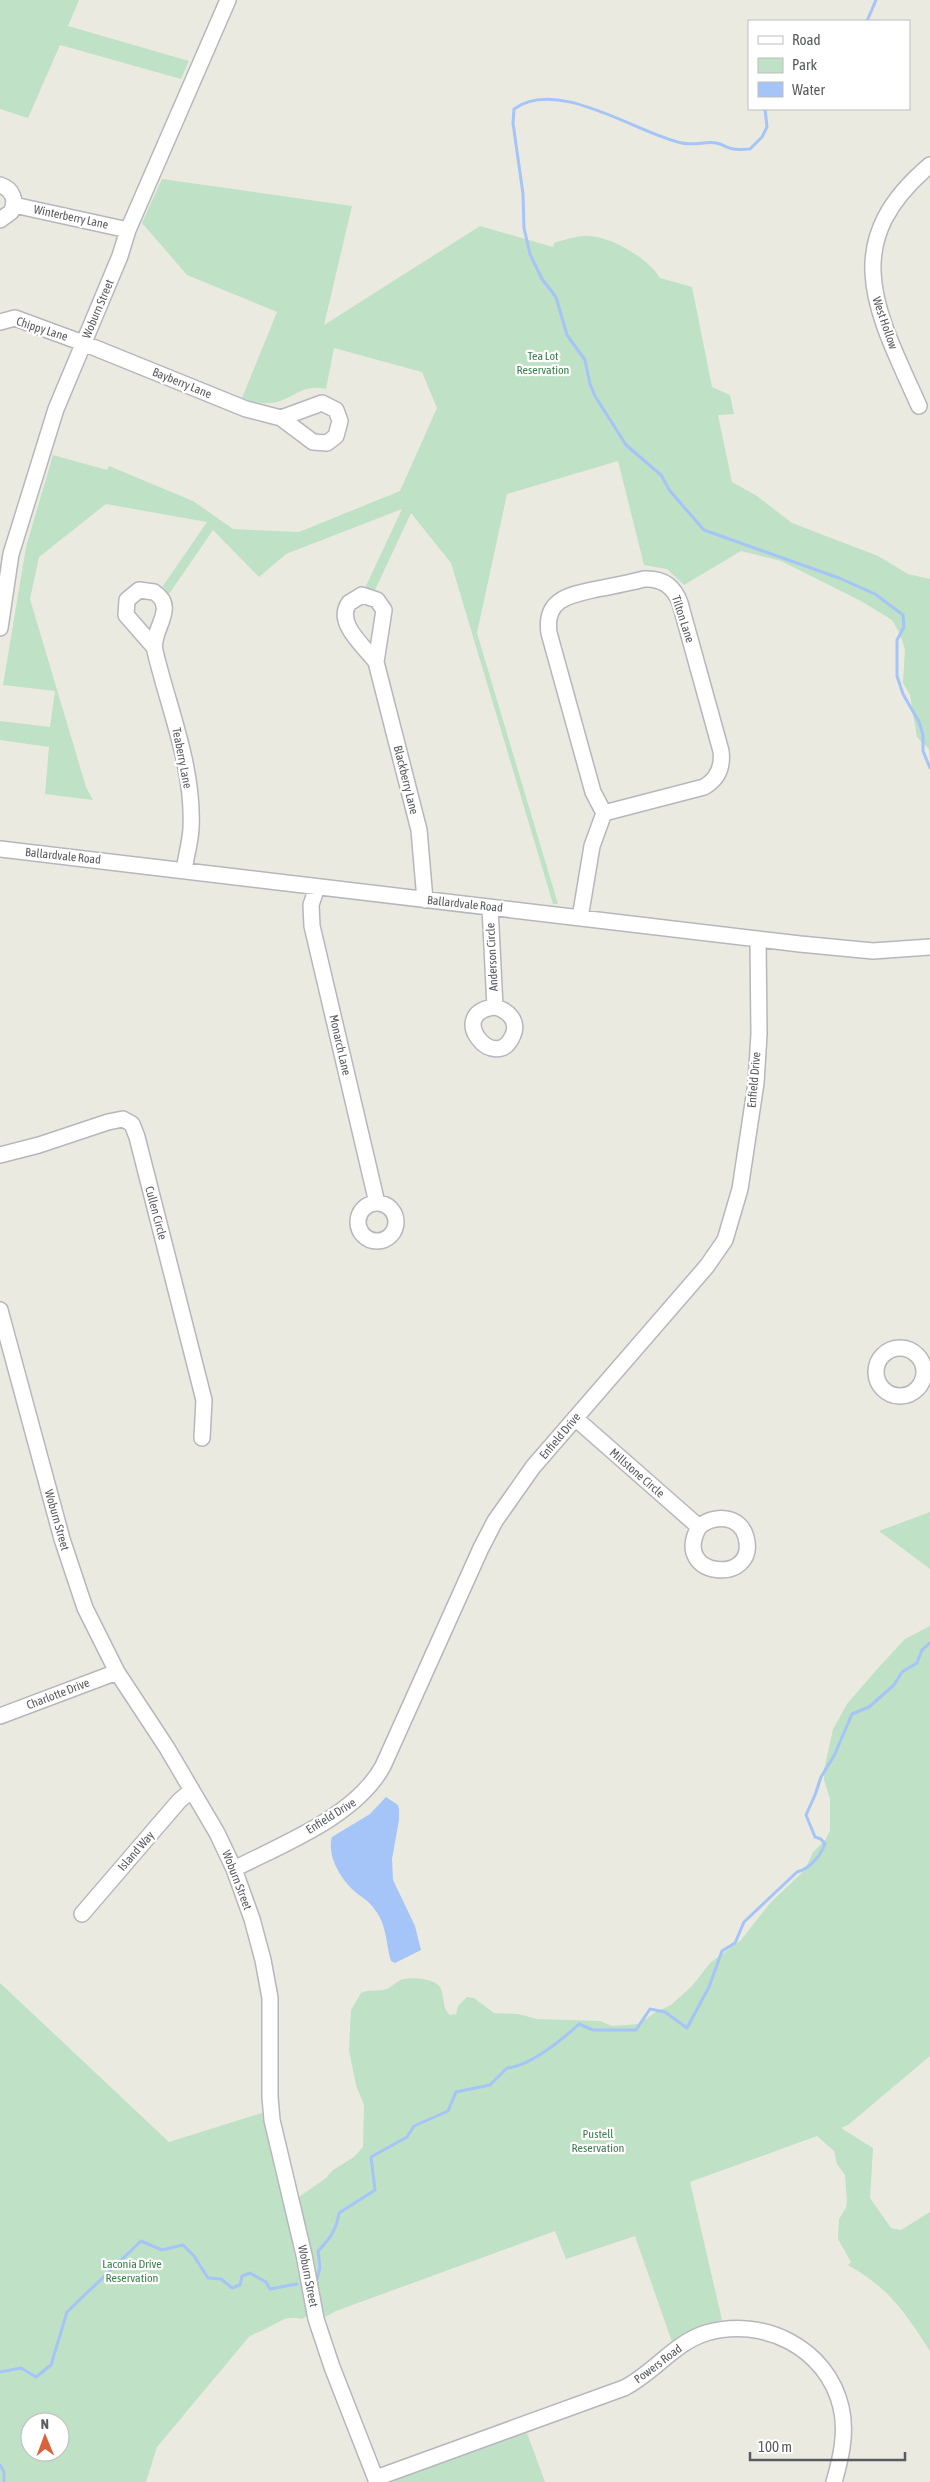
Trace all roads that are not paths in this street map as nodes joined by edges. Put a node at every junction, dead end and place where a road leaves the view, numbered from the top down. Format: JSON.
{"nodes":[{"id":1,"x":228,"y":0,"type":"edge"},
{"id":2,"x":930,"y":165,"type":"edge"},
{"id":3,"x":0,"y":185,"type":"edge"},
{"id":4,"x":14,"y":205,"type":"junction"},
{"id":5,"x":0,"y":220,"type":"edge"},
{"id":6,"x":128,"y":230,"type":"junction"},
{"id":7,"x":0,"y":322,"type":"edge"},
{"id":8,"x":83,"y":343,"type":"junction"},
{"id":9,"x":919,"y":406,"type":"dead end"},
{"id":10,"x":281,"y":418,"type":"dead end"},
{"id":11,"x":5,"y":560,"type":"edge"},
{"id":12,"x":0,"y":628,"type":"edge"},
{"id":13,"x":154,"y":648,"type":"dead end"},
{"id":14,"x":376,"y":662,"type":"dead end"},
{"id":15,"x":604,"y":813,"type":"junction"},
{"id":16,"x":0,"y":849,"type":"edge"},
{"id":17,"x":184,"y":870,"type":"junction"},
{"id":18,"x":317,"y":887,"type":"junction"},
{"id":19,"x":425,"y":900,"type":"junction"},
{"id":20,"x":490,"y":907,"type":"junction"},
{"id":21,"x":580,"y":918,"type":"junction"},
{"id":22,"x":758,"y":939,"type":"junction"},
{"id":23,"x":930,"y":947,"type":"edge"},
{"id":24,"x":495,"y":1007,"type":"dead end"},
{"id":25,"x":0,"y":1155,"type":"edge"},
{"id":26,"x":377,"y":1203,"type":"dead end"},
{"id":27,"x":0,"y":1310,"type":"edge"},
{"id":28,"x":575,"y":1418,"type":"junction"},
{"id":29,"x":202,"y":1438,"type":"dead end"},
{"id":30,"x":699,"y":1527,"type":"dead end"},
{"id":31,"x":117,"y":1672,"type":"junction"},
{"id":32,"x":0,"y":1716,"type":"edge"},
{"id":33,"x":192,"y":1790,"type":"junction"},
{"id":34,"x":234,"y":1870,"type":"junction"},
{"id":35,"x":82,"y":1914,"type":"dead end"},
{"id":36,"x":376,"y":2480,"type":"edge"},
{"id":37,"x":834,"y":2482,"type":"edge"}],
"edges":[{"from":1,"to":6,"type":"street","name":"Woburn Street"},
{"from":2,"to":9,"type":"street","name":"West Hollow"},
{"from":3,"to":4,"type":"street"},
{"from":4,"to":5,"type":"street"},
{"from":4,"to":6,"type":"street","name":"Winterberry Lane"},
{"from":6,"to":8,"type":"street","name":"Woburn Street"},
{"from":7,"to":8,"type":"street","name":"Chippy Lane"},
{"from":8,"to":10,"type":"street","name":"Bayberry Lane"},
{"from":8,"to":11,"type":"street","name":"Woburn Street"},
{"from":11,"to":12,"type":"street","name":"Woburn Street"},
{"from":13,"to":17,"type":"street","name":"Teaberry Lane"},
{"from":14,"to":19,"type":"street","name":"Blackberry Lane"},
{"from":15,"to":15,"type":"street","name":"Tilton Lane"},
{"from":15,"to":21,"type":"street"},
{"from":16,"to":17,"type":"street","name":"Ballardvale Road"},
{"from":17,"to":18,"type":"street","name":"Ballardvale Road"},
{"from":18,"to":19,"type":"street","name":"Ballardvale Road"},
{"from":18,"to":26,"type":"street","name":"Monarch Lane"},
{"from":19,"to":20,"type":"street","name":"Ballardvale Road"},
{"from":20,"to":21,"type":"street","name":"Ballardvale Road"},
{"from":20,"to":24,"type":"street","name":"Anderson Circle"},
{"from":21,"to":22,"type":"street","name":"Ballardvale Road"},
{"from":22,"to":23,"type":"street","name":"Ballardvale Road"},
{"from":22,"to":28,"type":"street","name":"Enfield Drive"},
{"from":25,"to":29,"type":"street","name":"Cullen Circle"},
{"from":27,"to":31,"type":"street","name":"Woburn Street"},
{"from":28,"to":30,"type":"street","name":"Millstone Circle"},
{"from":28,"to":34,"type":"street","name":"Enfield Drive"},
{"from":31,"to":32,"type":"street","name":"Charlotte Drive"},
{"from":31,"to":33,"type":"street","name":"Woburn Street"},
{"from":33,"to":34,"type":"street","name":"Woburn Street"},
{"from":33,"to":35,"type":"street","name":"Island Way"},
{"from":34,"to":36,"type":"street","name":"Woburn Street"},
{"from":36,"to":37,"type":"street","name":"Powers Road"}]}
